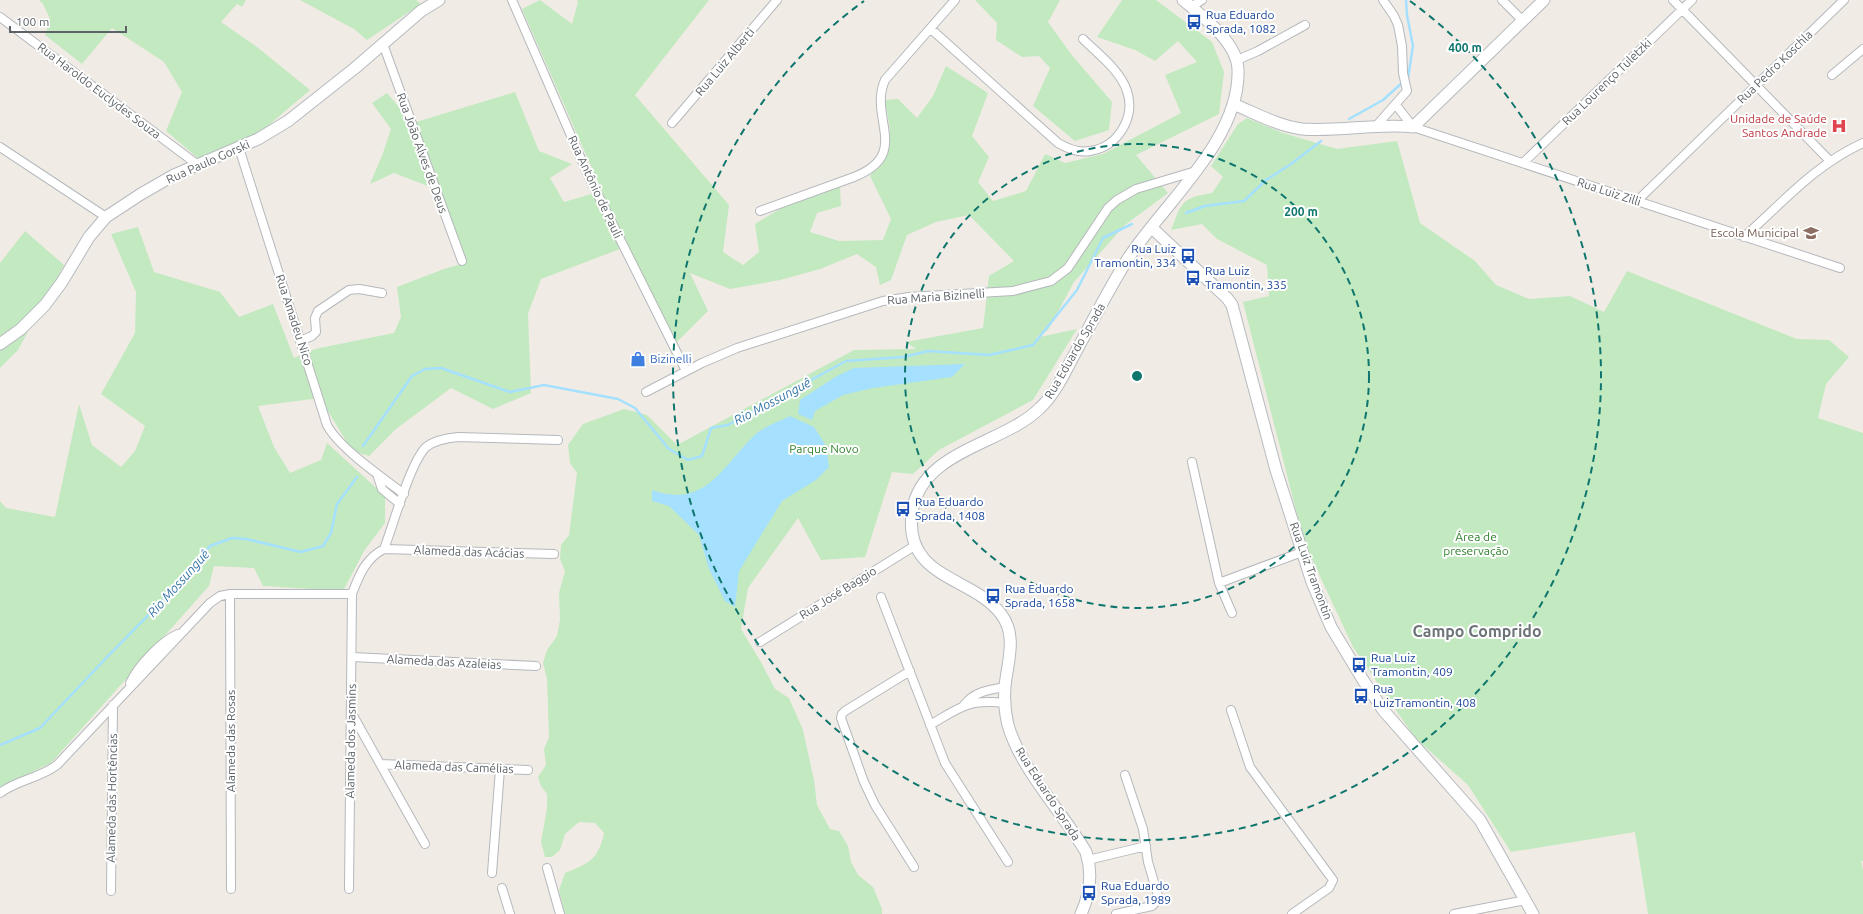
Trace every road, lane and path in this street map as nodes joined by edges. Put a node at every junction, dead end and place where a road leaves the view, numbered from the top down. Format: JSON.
{"nodes":[{"id":1,"x":439,"y":0,"type":"edge"},
{"id":2,"x":512,"y":0,"type":"edge"},
{"id":3,"x":777,"y":0,"type":"edge"},
{"id":4,"x":956,"y":0,"type":"edge"},
{"id":5,"x":1202,"y":0,"type":"edge"},
{"id":6,"x":1383,"y":0,"type":"edge"},
{"id":7,"x":1502,"y":0,"type":"edge"},
{"id":8,"x":1544,"y":0,"type":"edge"},
{"id":9,"x":1673,"y":0,"type":"edge"},
{"id":10,"x":1692,"y":0,"type":"edge"},
{"id":11,"x":1844,"y":0,"type":"edge"},
{"id":12,"x":1187,"y":3,"type":"edge"},
{"id":13,"x":1682,"y":9,"type":"junction"},
{"id":14,"x":0,"y":17,"type":"edge"},
{"id":15,"x":1523,"y":21,"type":"junction"},
{"id":16,"x":1305,"y":25,"type":"dead end"},
{"id":17,"x":931,"y":28,"type":"junction"},
{"id":18,"x":1083,"y":39,"type":"dead end"},
{"id":19,"x":383,"y":44,"type":"junction"},
{"id":20,"x":1863,"y":49,"type":"edge"},
{"id":21,"x":1237,"y":60,"type":"junction"},
{"id":22,"x":1832,"y":75,"type":"dead end"},
{"id":23,"x":1756,"y":85,"type":"junction"},
{"id":24,"x":1233,"y":104,"type":"junction"},
{"id":25,"x":1396,"y":105,"type":"junction"},
{"id":26,"x":672,"y":123,"type":"dead end"},
{"id":27,"x":1377,"y":126,"type":"junction"},
{"id":28,"x":1413,"y":127,"type":"junction"},
{"id":29,"x":1863,"y":143,"type":"edge"},
{"id":30,"x":0,"y":147,"type":"edge"},
{"id":31,"x":239,"y":148,"type":"junction"},
{"id":32,"x":1830,"y":161,"type":"junction"},
{"id":33,"x":1523,"y":163,"type":"junction"},
{"id":34,"x":198,"y":165,"type":"junction"},
{"id":35,"x":1197,"y":171,"type":"junction"},
{"id":36,"x":1637,"y":201,"type":"junction"},
{"id":37,"x":760,"y":211,"type":"dead end"},
{"id":38,"x":106,"y":217,"type":"junction"},
{"id":39,"x":1152,"y":228,"type":"junction"},
{"id":40,"x":1744,"y":237,"type":"junction"},
{"id":41,"x":462,"y":261,"type":"dead end"},
{"id":42,"x":1840,"y":268,"type":"dead end"},
{"id":43,"x":382,"y":293,"type":"dead end"},
{"id":44,"x":300,"y":341,"type":"junction"},
{"id":45,"x":0,"y":344,"type":"edge"},
{"id":46,"x":686,"y":371,"type":"junction"},
{"id":47,"x":646,"y":392,"type":"dead end"},
{"id":48,"x":558,"y":440,"type":"dead end"},
{"id":49,"x":1192,"y":462,"type":"dead end"},
{"id":50,"x":377,"y":474,"type":"junction"},
{"id":51,"x":404,"y":494,"type":"junction"},
{"id":52,"x":400,"y":504,"type":"junction"},
{"id":53,"x":916,"y":545,"type":"junction"},
{"id":54,"x":384,"y":549,"type":"junction"},
{"id":55,"x":1302,"y":552,"type":"junction"},
{"id":56,"x":554,"y":554,"type":"dead end"},
{"id":57,"x":1219,"y":583,"type":"junction"},
{"id":58,"x":230,"y":594,"type":"junction"},
{"id":59,"x":352,"y":594,"type":"junction"},
{"id":60,"x":881,"y":597,"type":"dead end"},
{"id":61,"x":1232,"y":613,"type":"dead end"},
{"id":62,"x":760,"y":642,"type":"dead end"},
{"id":63,"x":352,"y":657,"type":"junction"},
{"id":64,"x":536,"y":666,"type":"dead end"},
{"id":65,"x":910,"y":671,"type":"junction"},
{"id":66,"x":1005,"y":687,"type":"junction"},
{"id":67,"x":1005,"y":703,"type":"junction"},
{"id":68,"x":113,"y":705,"type":"junction"},
{"id":69,"x":964,"y":705,"type":"junction"},
{"id":70,"x":1231,"y":710,"type":"dead end"},
{"id":71,"x":351,"y":712,"type":"junction"},
{"id":72,"x":930,"y":725,"type":"junction"},
{"id":73,"x":381,"y":764,"type":"junction"},
{"id":74,"x":500,"y":769,"type":"junction"},
{"id":75,"x":528,"y":770,"type":"dead end"},
{"id":76,"x":1125,"y":775,"type":"dead end"},
{"id":77,"x":0,"y":793,"type":"edge"},
{"id":78,"x":425,"y":844,"type":"dead end"},
{"id":79,"x":1146,"y":846,"type":"junction"},
{"id":80,"x":1008,"y":862,"type":"dead end"},
{"id":81,"x":1089,"y":862,"type":"junction"},
{"id":82,"x":914,"y":867,"type":"dead end"},
{"id":83,"x":547,"y":868,"type":"dead end"},
{"id":84,"x":492,"y":874,"type":"dead end"},
{"id":85,"x":502,"y":888,"type":"dead end"},
{"id":86,"x":231,"y":889,"type":"dead end"},
{"id":87,"x":349,"y":889,"type":"dead end"},
{"id":88,"x":111,"y":891,"type":"dead end"},
{"id":89,"x":1526,"y":900,"type":"junction"},
{"id":90,"x":510,"y":914,"type":"edge"},
{"id":91,"x":560,"y":914,"type":"edge"},
{"id":92,"x":1081,"y":914,"type":"edge"},
{"id":93,"x":1116,"y":914,"type":"edge"},
{"id":94,"x":1292,"y":914,"type":"edge"},
{"id":95,"x":1454,"y":914,"type":"edge"},
{"id":96,"x":1534,"y":914,"type":"edge"}],
"edges":[{"from":1,"to":19,"type":"main road","name":"Rua Paulo Gorski"},
{"from":2,"to":46,"type":"street","name":"Rua Antônio de Pauli"},
{"from":3,"to":26,"type":"street","name":"Rua Luiz Alberti"},
{"from":4,"to":17,"type":"street"},
{"from":5,"to":12,"type":"street"},
{"from":6,"to":25,"type":"street"},
{"from":7,"to":15,"type":"street"},
{"from":8,"to":15,"type":"main road"},
{"from":9,"to":13,"type":"street"},
{"from":10,"to":13,"type":"street","name":"Rua Lourenço Tuletzki"},
{"from":11,"to":23,"type":"street","name":"Rua Pedro Koschla"},
{"from":12,"to":21,"type":"main road"},
{"from":13,"to":23,"type":"street"},
{"from":13,"to":33,"type":"street","name":"Rua Lourenço Tuletzki"},
{"from":14,"to":34,"type":"street","name":"Rua Haroldo Euclydes Souza"},
{"from":15,"to":28,"type":"main road"},
{"from":16,"to":21,"type":"street"},
{"from":17,"to":18,"type":"street"},
{"from":17,"to":37,"type":"street"},
{"from":19,"to":31,"type":"main road","name":"Rua Paulo Gorski"},
{"from":19,"to":41,"type":"street","name":"Rua João Alves de Deus"},
{"from":20,"to":22,"type":"street"},
{"from":21,"to":24,"type":"main road","name":"Rua Eduardo Sprada"},
{"from":23,"to":32,"type":"street"},
{"from":23,"to":36,"type":"street","name":"Rua Pedro Koschla"},
{"from":24,"to":27,"type":"main road","name":"Rua Luiz Zilli"},
{"from":24,"to":35,"type":"main road","name":"Rua Eduardo Sprada"},
{"from":25,"to":27,"type":"street"},
{"from":25,"to":28,"type":"street"},
{"from":27,"to":28,"type":"main road","name":"Rua Luiz Zilli"},
{"from":28,"to":33,"type":"street","name":"Rua Luiz Zilli"},
{"from":29,"to":32,"type":"street"},
{"from":30,"to":38,"type":"street"},
{"from":31,"to":34,"type":"main road","name":"Rua Paulo Gorski"},
{"from":31,"to":44,"type":"street","name":"Rua Amadeu Nico"},
{"from":32,"to":40,"type":"street"},
{"from":33,"to":36,"type":"street","name":"Rua Luiz Zilli"},
{"from":34,"to":38,"type":"main road","name":"Rua Paulo Gorski"},
{"from":35,"to":39,"type":"main road","name":"Rua Eduardo Sprada"},
{"from":35,"to":46,"type":"street","name":"Rua Maria Bizinelli"},
{"from":36,"to":40,"type":"street","name":"Rua Luiz Zilli"},
{"from":38,"to":45,"type":"main road","name":"Rua Paulo Gorski"},
{"from":39,"to":53,"type":"main road","name":"Rua Eduardo Sprada"},
{"from":39,"to":55,"type":"main road","name":"Rua Luiz Tramontin"},
{"from":40,"to":42,"type":"street","name":"Rua Luiz Zilli"},
{"from":43,"to":44,"type":"street"},
{"from":44,"to":50,"type":"street","name":"Rua Amadeu Nico"},
{"from":46,"to":47,"type":"street","name":"Rua Maria Bizinelli"},
{"from":48,"to":51,"type":"street"},
{"from":49,"to":57,"type":"street"},
{"from":50,"to":51,"type":"street","name":"Rua Amadeu Nico"},
{"from":50,"to":52,"type":"street","name":"Rua Amadeu Nico"},
{"from":51,"to":52,"type":"street"},
{"from":52,"to":54,"type":"street"},
{"from":53,"to":62,"type":"street","name":"Rua José Baggio"},
{"from":53,"to":66,"type":"main road","name":"Rua Eduardo Sprada"},
{"from":54,"to":56,"type":"street","name":"Alameda das Acácias"},
{"from":54,"to":59,"type":"street"},
{"from":55,"to":57,"type":"street"},
{"from":55,"to":89,"type":"main road","name":"Rua Luiz Tramontin"},
{"from":57,"to":61,"type":"street"},
{"from":58,"to":59,"type":"street"},
{"from":58,"to":68,"type":"street"},
{"from":58,"to":86,"type":"street","name":"Alameda das Rosas"},
{"from":59,"to":63,"type":"street","name":"Alameda dos Jasmins"},
{"from":60,"to":65,"type":"street"},
{"from":63,"to":64,"type":"street","name":"Alameda das Azaleias"},
{"from":63,"to":71,"type":"street","name":"Alameda dos Jasmins"},
{"from":65,"to":72,"type":"street"},
{"from":65,"to":82,"type":"street"},
{"from":66,"to":67,"type":"main road","name":"Rua Eduardo Sprada"},
{"from":66,"to":69,"type":"street"},
{"from":67,"to":69,"type":"street"},
{"from":67,"to":81,"type":"main road","name":"Rua Eduardo Sprada"},
{"from":68,"to":77,"type":"street"},
{"from":68,"to":88,"type":"street","name":"Alameda das Hortências"},
{"from":69,"to":72,"type":"street"},
{"from":70,"to":94,"type":"street"},
{"from":71,"to":73,"type":"street"},
{"from":71,"to":87,"type":"street","name":"Alameda dos Jasmins"},
{"from":72,"to":80,"type":"street"},
{"from":73,"to":74,"type":"street","name":"Alameda das Camélias"},
{"from":73,"to":78,"type":"street"},
{"from":74,"to":75,"type":"street","name":"Alameda das Camélias"},
{"from":74,"to":84,"type":"street"},
{"from":76,"to":79,"type":"street"},
{"from":79,"to":81,"type":"street"},
{"from":79,"to":93,"type":"street"},
{"from":81,"to":92,"type":"main road","name":"Rua Eduardo Sprada"},
{"from":83,"to":91,"type":"street"},
{"from":85,"to":90,"type":"street"},
{"from":89,"to":95,"type":"street"},
{"from":89,"to":96,"type":"main road","name":"Rua Luiz Tramontin"}]}
